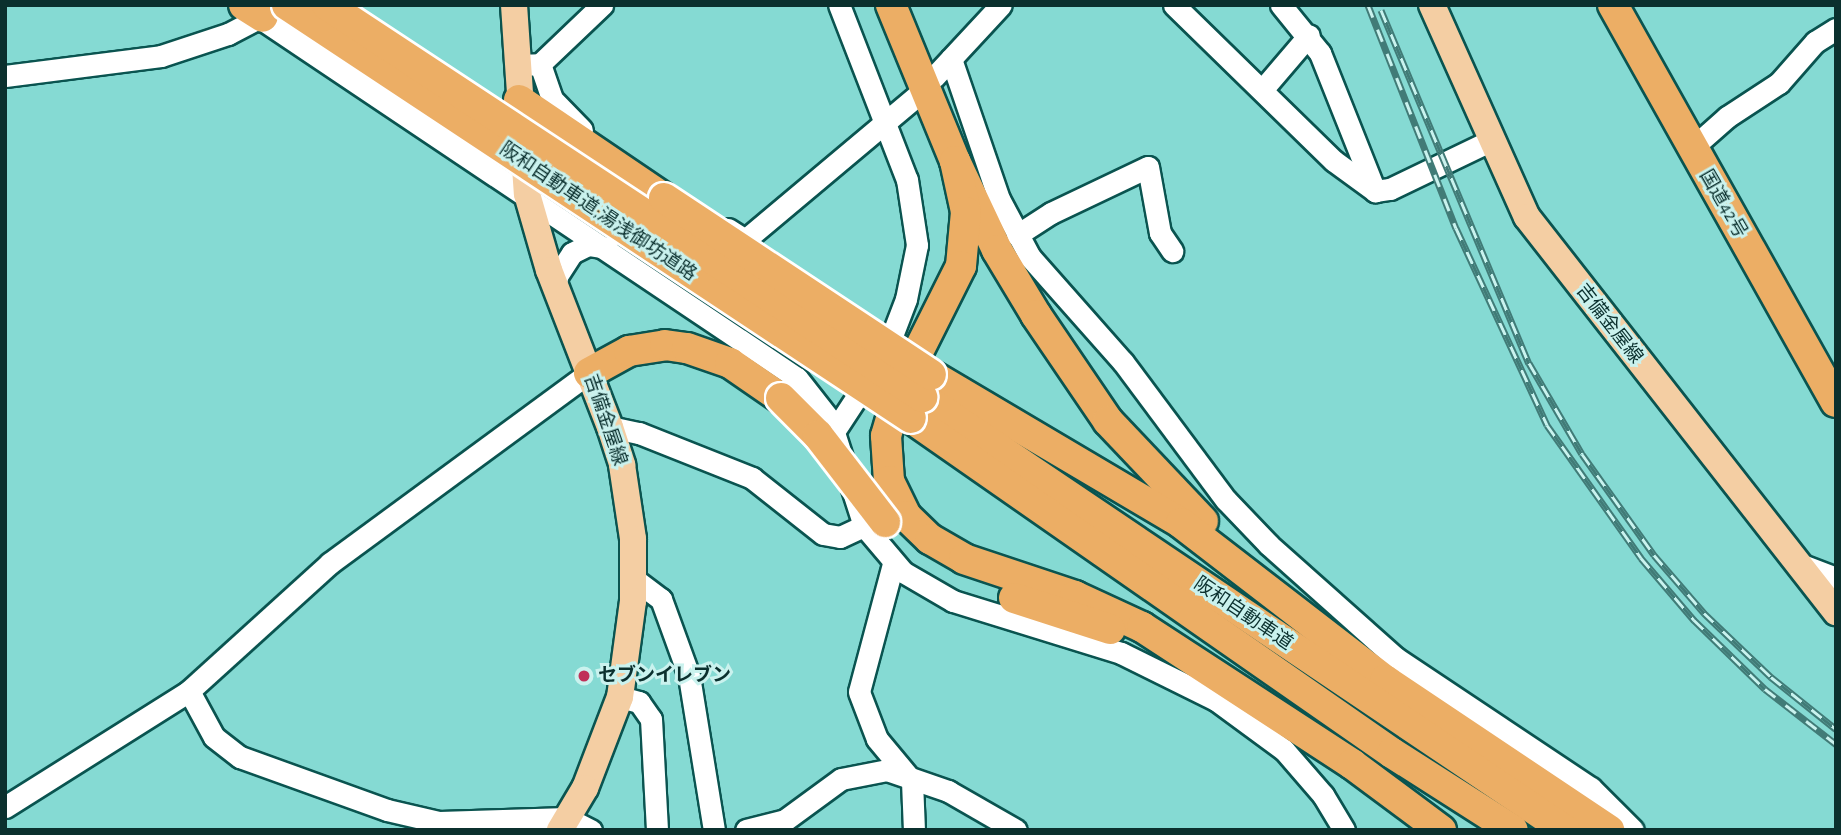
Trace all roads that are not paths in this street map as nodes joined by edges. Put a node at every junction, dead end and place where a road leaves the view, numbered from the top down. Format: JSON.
{"nodes":[{"id":1,"x":233,"y":5,"type":"edge"},
{"id":2,"x":327,"y":5,"type":"edge"},
{"id":3,"x":514,"y":5,"type":"edge"},
{"id":4,"x":603,"y":5,"type":"edge"},
{"id":5,"x":839,"y":5,"type":"edge"},
{"id":6,"x":891,"y":5,"type":"edge"},
{"id":7,"x":1001,"y":5,"type":"edge"},
{"id":8,"x":1174,"y":5,"type":"edge"},
{"id":9,"x":1281,"y":5,"type":"edge"},
{"id":10,"x":1432,"y":5,"type":"edge"},
{"id":11,"x":1613,"y":5,"type":"edge"},
{"id":12,"x":268,"y":8,"type":"edge"},
{"id":13,"x":1836,"y":29,"type":"edge"},
{"id":14,"x":1309,"y":35,"type":"junction"},
{"id":15,"x":951,"y":59,"type":"junction"},
{"id":16,"x":528,"y":65,"type":"junction"},
{"id":17,"x":5,"y":76,"type":"edge"},
{"id":18,"x":934,"y":77,"type":"dead end"},
{"id":19,"x":1262,"y":90,"type":"junction"},
{"id":20,"x":918,"y":95,"type":"dead end"},
{"id":21,"x":519,"y":100,"type":"junction"},
{"id":22,"x":887,"y":125,"type":"junction"},
{"id":23,"x":1492,"y":140,"type":"junction"},
{"id":24,"x":1692,"y":148,"type":"junction"},
{"id":25,"x":955,"y":161,"type":"junction"},
{"id":26,"x":1375,"y":191,"type":"junction"},
{"id":27,"x":527,"y":194,"type":"junction"},
{"id":28,"x":1017,"y":235,"type":"junction"},
{"id":29,"x":609,"y":248,"type":"junction"},
{"id":30,"x":1172,"y":251,"type":"dead end"},
{"id":31,"x":556,"y":289,"type":"junction"},
{"id":32,"x":589,"y":373,"type":"junction"},
{"id":33,"x":921,"y":397,"type":"junction"},
{"id":34,"x":1836,"y":402,"type":"edge"},
{"id":35,"x":610,"y":428,"type":"junction"},
{"id":36,"x":835,"y":430,"type":"junction"},
{"id":37,"x":875,"y":524,"type":"junction"},
{"id":38,"x":1797,"y":563,"type":"junction"},
{"id":39,"x":893,"y":564,"type":"junction"},
{"id":40,"x":1836,"y":578,"type":"edge"},
{"id":41,"x":634,"y":579,"type":"junction"},
{"id":42,"x":1836,"y":612,"type":"edge"},
{"id":43,"x":1318,"y":626,"type":"junction"},
{"id":44,"x":190,"y":691,"type":"junction"},
{"id":45,"x":620,"y":696,"type":"junction"},
{"id":46,"x":1258,"y":701,"type":"junction"},
{"id":47,"x":912,"y":781,"type":"junction"},
{"id":48,"x":5,"y":807,"type":"edge"},
{"id":49,"x":564,"y":824,"type":"edge"},
{"id":50,"x":591,"y":830,"type":"edge"},
{"id":51,"x":657,"y":830,"type":"edge"},
{"id":52,"x":714,"y":830,"type":"edge"},
{"id":53,"x":747,"y":830,"type":"edge"},
{"id":54,"x":914,"y":830,"type":"edge"},
{"id":55,"x":1016,"y":830,"type":"edge"},
{"id":56,"x":1344,"y":830,"type":"edge"},
{"id":57,"x":1441,"y":830,"type":"edge"},
{"id":58,"x":1513,"y":830,"type":"edge"},
{"id":59,"x":1565,"y":830,"type":"edge"},
{"id":60,"x":1609,"y":830,"type":"edge"},
{"id":61,"x":1633,"y":830,"type":"edge"}],
"edges":[{"from":1,"to":12,"type":"street"},
{"from":2,"to":33,"type":"highway","name":"阪和自動車道;湯浅御坊道路","bridge":true},
{"from":3,"to":16,"type":"main road","name":"吉備金屋線"},
{"from":4,"to":16,"type":"street"},
{"from":5,"to":22,"type":"street"},
{"from":6,"to":25,"type":"highway"},
{"from":7,"to":15,"type":"street"},
{"from":8,"to":19,"type":"street"},
{"from":9,"to":14,"type":"street"},
{"from":10,"to":23,"type":"main road","name":"吉備金屋線"},
{"from":11,"to":24,"type":"highway","name":"国道42号"},
{"from":12,"to":17,"type":"street"},
{"from":12,"to":27,"type":"street"},
{"from":12,"to":33,"type":"highway","name":"阪和自動車道;湯浅御坊道路","bridge":true},
{"from":13,"to":24,"type":"street"},
{"from":14,"to":19,"type":"street"},
{"from":14,"to":26,"type":"street"},
{"from":15,"to":18,"type":"street"},
{"from":15,"to":28,"type":"street"},
{"from":16,"to":21,"type":"main road","name":"吉備金屋線"},
{"from":16,"to":22,"type":"street"},
{"from":19,"to":26,"type":"street"},
{"from":20,"to":22,"type":"street"},
{"from":21,"to":27,"type":"main road","name":"吉備金屋線"},
{"from":21,"to":33,"type":"highway","bridge":true},
{"from":22,"to":36,"type":"street"},
{"from":23,"to":26,"type":"street"},
{"from":23,"to":38,"type":"main road","name":"吉備金屋線"},
{"from":24,"to":34,"type":"highway","name":"国道42号"},
{"from":25,"to":43,"type":"highway"},
{"from":25,"to":46,"type":"highway"},
{"from":27,"to":29,"type":"street"},
{"from":27,"to":31,"type":"main road","name":"吉備金屋線"},
{"from":28,"to":30,"type":"street"},
{"from":28,"to":61,"type":"street"},
{"from":29,"to":31,"type":"street"},
{"from":29,"to":36,"type":"street"},
{"from":31,"to":32,"type":"main road","name":"吉備金屋線"},
{"from":32,"to":35,"type":"main road","name":"吉備金屋線"},
{"from":32,"to":37,"type":"highway","bridge":true},
{"from":32,"to":44,"type":"street"},
{"from":33,"to":43,"type":"highway"},
{"from":33,"to":58,"type":"highway","name":"阪和自動車道"},
{"from":33,"to":59,"type":"highway","name":"阪和自動車道"},
{"from":35,"to":37,"type":"street"},
{"from":35,"to":41,"type":"main road","name":"吉備金屋線"},
{"from":36,"to":37,"type":"street"},
{"from":37,"to":39,"type":"street"},
{"from":37,"to":46,"type":"highway"},
{"from":38,"to":40,"type":"street"},
{"from":38,"to":42,"type":"main road","name":"吉備金屋線"},
{"from":39,"to":47,"type":"street"},
{"from":39,"to":56,"type":"street"},
{"from":41,"to":45,"type":"main road","name":"吉備金屋線"},
{"from":41,"to":52,"type":"street"},
{"from":43,"to":60,"type":"highway"},
{"from":44,"to":48,"type":"street"},
{"from":44,"to":49,"type":"street"},
{"from":45,"to":49,"type":"main road","name":"吉備金屋線"},
{"from":45,"to":51,"type":"street"},
{"from":46,"to":57,"type":"highway"},
{"from":47,"to":53,"type":"street"},
{"from":47,"to":54,"type":"street"},
{"from":47,"to":55,"type":"street"},
{"from":49,"to":50,"type":"street"}]}
